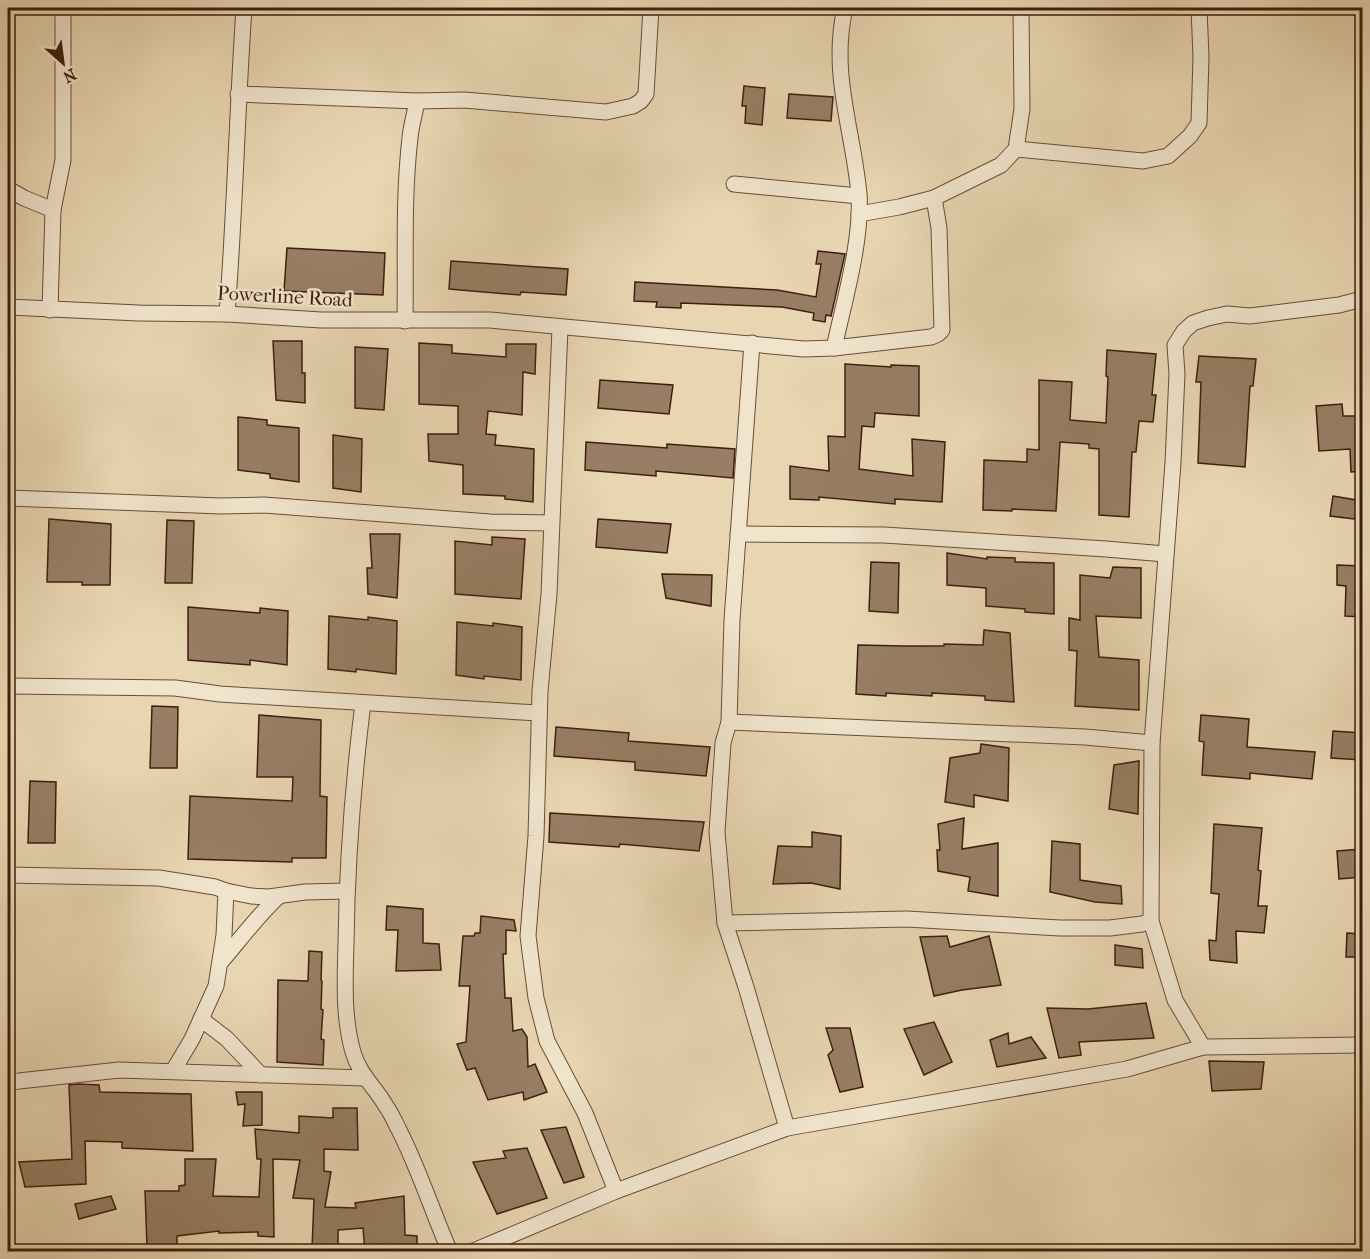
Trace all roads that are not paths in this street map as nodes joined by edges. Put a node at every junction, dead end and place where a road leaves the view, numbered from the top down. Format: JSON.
{"nodes":[{"id":1,"x":63,"y":8,"type":"edge"},
{"id":2,"x":244,"y":8,"type":"edge"},
{"id":3,"x":651,"y":8,"type":"edge"},
{"id":4,"x":845,"y":8,"type":"edge"},
{"id":5,"x":1021,"y":8,"type":"edge"},
{"id":6,"x":1199,"y":8,"type":"edge"},
{"id":7,"x":238,"y":94,"type":"junction"},
{"id":8,"x":417,"y":101,"type":"junction"},
{"id":9,"x":1016,"y":149,"type":"junction"},
{"id":10,"x":734,"y":184,"type":"dead end"},
{"id":11,"x":8,"y":189,"type":"edge"},
{"id":12,"x":859,"y":196,"type":"junction"},
{"id":13,"x":934,"y":198,"type":"junction"},
{"id":14,"x":53,"y":210,"type":"junction"},
{"id":15,"x":859,"y":214,"type":"junction"},
{"id":16,"x":1362,"y":299,"type":"edge"},
{"id":17,"x":8,"y":307,"type":"edge"},
{"id":18,"x":50,"y":310,"type":"junction"},
{"id":19,"x":227,"y":314,"type":"junction"},
{"id":20,"x":405,"y":321,"type":"junction"},
{"id":21,"x":560,"y":328,"type":"junction"},
{"id":22,"x":752,"y":343,"type":"junction"},
{"id":23,"x":834,"y":348,"type":"junction"},
{"id":24,"x":8,"y":498,"type":"edge"},
{"id":25,"x":551,"y":523,"type":"junction"},
{"id":26,"x":738,"y":534,"type":"junction"},
{"id":27,"x":1165,"y":554,"type":"junction"},
{"id":28,"x":8,"y":686,"type":"edge"},
{"id":29,"x":363,"y":703,"type":"junction"},
{"id":30,"x":540,"y":713,"type":"junction"},
{"id":31,"x":729,"y":722,"type":"junction"},
{"id":32,"x":1152,"y":743,"type":"junction"},
{"id":33,"x":8,"y":874,"type":"edge"},
{"id":34,"x":226,"y":891,"type":"junction"},
{"id":35,"x":347,"y":891,"type":"junction"},
{"id":36,"x":279,"y":896,"type":"junction"},
{"id":37,"x":1151,"y":921,"type":"junction"},
{"id":38,"x":725,"y":923,"type":"junction"},
{"id":39,"x":220,"y":963,"type":"junction"},
{"id":40,"x":201,"y":1019,"type":"junction"},
{"id":41,"x":1362,"y":1044,"type":"edge"},
{"id":42,"x":1203,"y":1047,"type":"junction"},
{"id":43,"x":174,"y":1071,"type":"junction"},
{"id":44,"x":261,"y":1075,"type":"junction"},
{"id":45,"x":365,"y":1078,"type":"junction"},
{"id":46,"x":8,"y":1083,"type":"edge"},
{"id":47,"x":787,"y":1128,"type":"junction"},
{"id":48,"x":616,"y":1191,"type":"junction"},
{"id":49,"x":8,"y":1247,"type":"edge"},
{"id":50,"x":11,"y":1251,"type":"edge"},
{"id":51,"x":450,"y":1251,"type":"edge"},
{"id":52,"x":471,"y":1251,"type":"edge"}],
"edges":[{"from":1,"to":14,"type":"street"},
{"from":2,"to":7,"type":"street"},
{"from":3,"to":8,"type":"street"},
{"from":4,"to":12,"type":"street"},
{"from":5,"to":9,"type":"street"},
{"from":6,"to":9,"type":"street"},
{"from":7,"to":8,"type":"street"},
{"from":7,"to":19,"type":"street"},
{"from":8,"to":20,"type":"street"},
{"from":9,"to":13,"type":"street"},
{"from":10,"to":12,"type":"street"},
{"from":11,"to":14,"type":"street"},
{"from":12,"to":15,"type":"street"},
{"from":13,"to":15,"type":"street"},
{"from":13,"to":23,"type":"street","name":"Powerline Road"},
{"from":14,"to":18,"type":"street"},
{"from":15,"to":23,"type":"street"},
{"from":16,"to":27,"type":"street"},
{"from":17,"to":18,"type":"street","name":"Powerline Road"},
{"from":18,"to":19,"type":"street","name":"Powerline Road"},
{"from":19,"to":20,"type":"street","name":"Powerline Road"},
{"from":20,"to":21,"type":"street","name":"Powerline Road"},
{"from":21,"to":22,"type":"street","name":"Powerline Road"},
{"from":21,"to":25,"type":"street"},
{"from":22,"to":23,"type":"street","name":"Powerline Road"},
{"from":22,"to":26,"type":"street"},
{"from":24,"to":25,"type":"street"},
{"from":25,"to":30,"type":"street"},
{"from":26,"to":27,"type":"street"},
{"from":26,"to":31,"type":"street"},
{"from":27,"to":32,"type":"street"},
{"from":28,"to":29,"type":"street"},
{"from":29,"to":30,"type":"street"},
{"from":29,"to":35,"type":"street"},
{"from":30,"to":48,"type":"street"},
{"from":31,"to":32,"type":"street"},
{"from":31,"to":38,"type":"street"},
{"from":32,"to":37,"type":"street"},
{"from":33,"to":34,"type":"street"},
{"from":34,"to":36,"type":"street"},
{"from":34,"to":39,"type":"street"},
{"from":35,"to":36,"type":"street"},
{"from":35,"to":45,"type":"street"},
{"from":36,"to":39,"type":"street"},
{"from":37,"to":38,"type":"street"},
{"from":37,"to":42,"type":"street"},
{"from":38,"to":47,"type":"street"},
{"from":39,"to":40,"type":"street"},
{"from":40,"to":43,"type":"street"},
{"from":40,"to":44,"type":"street"},
{"from":41,"to":42,"type":"street"},
{"from":42,"to":47,"type":"street"},
{"from":43,"to":44,"type":"street"},
{"from":43,"to":46,"type":"street"},
{"from":44,"to":45,"type":"street"},
{"from":45,"to":51,"type":"street"},
{"from":47,"to":48,"type":"street"},
{"from":48,"to":52,"type":"street"},
{"from":49,"to":50,"type":"street"}]}
